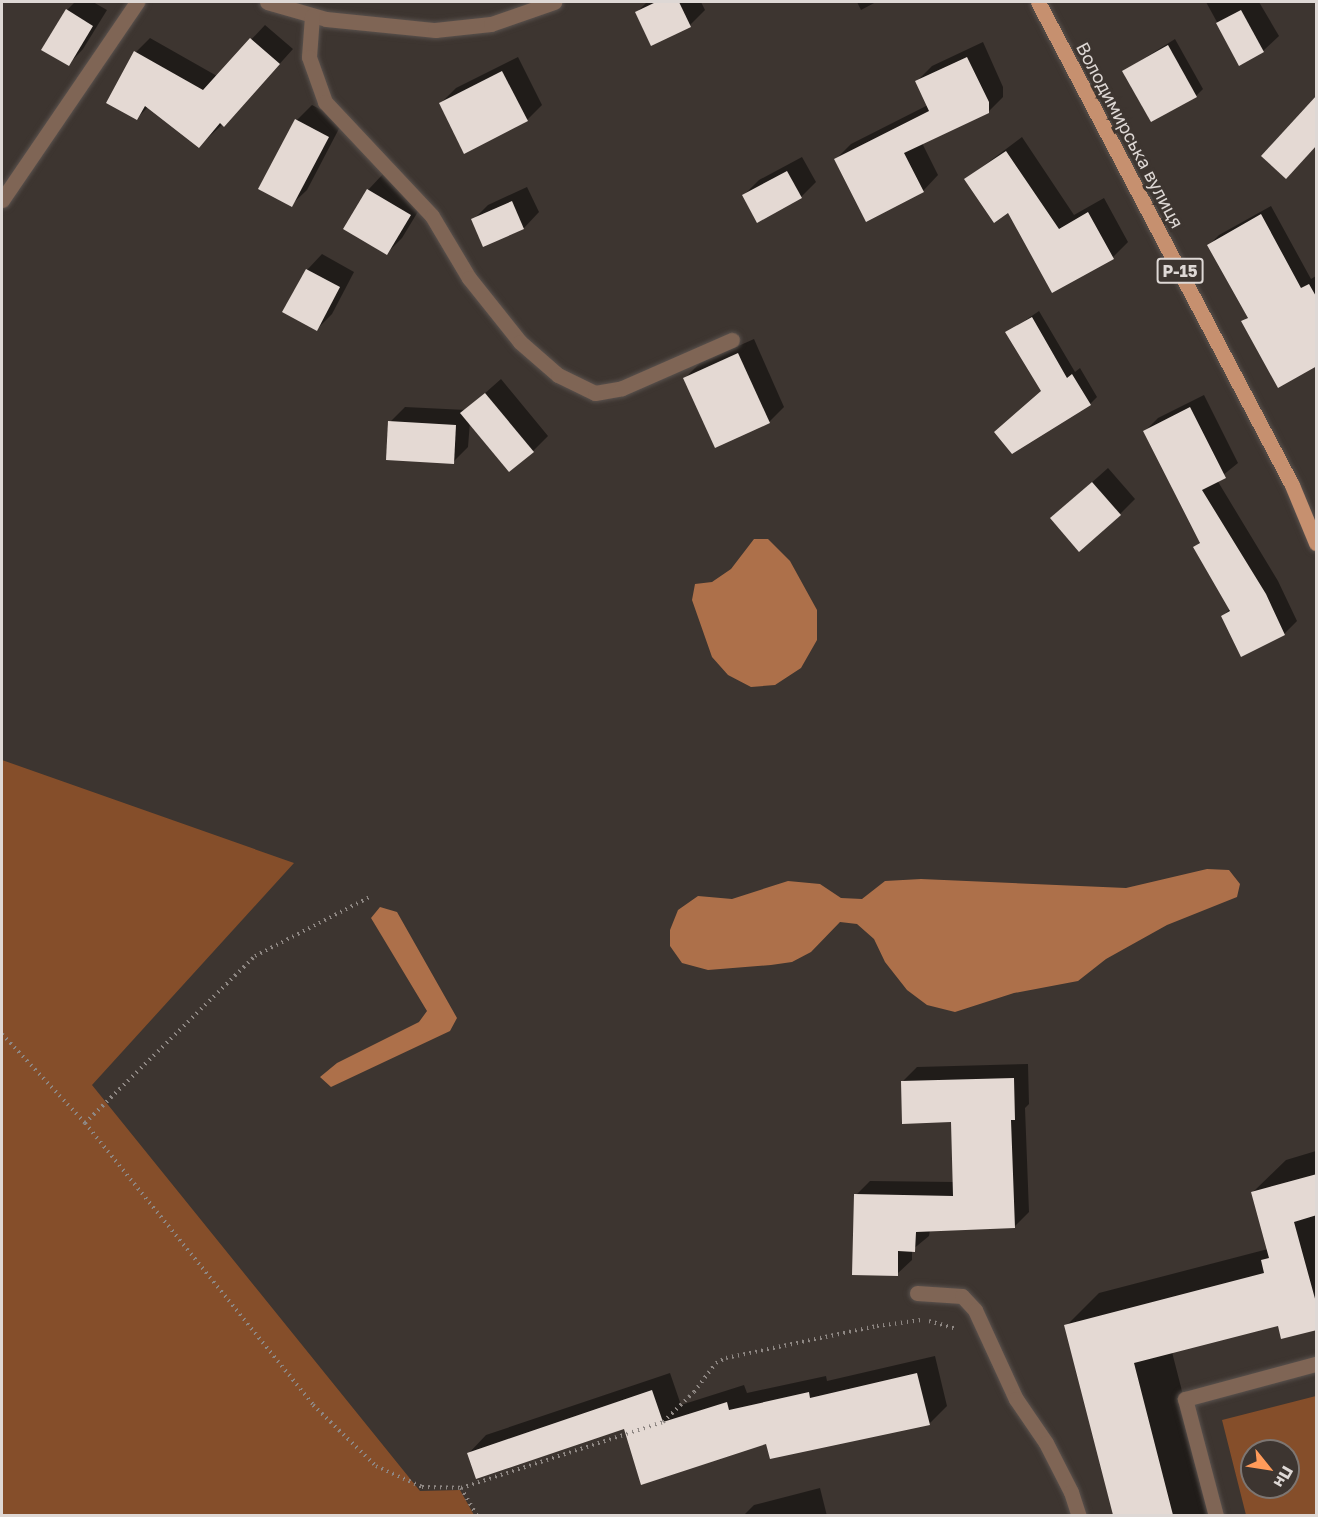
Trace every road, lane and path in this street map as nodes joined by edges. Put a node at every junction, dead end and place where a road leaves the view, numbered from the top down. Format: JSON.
{"nodes":[{"id":1,"x":137,"y":2,"type":"edge"},
{"id":2,"x":267,"y":2,"type":"edge"},
{"id":3,"x":554,"y":2,"type":"edge"},
{"id":4,"x":1038,"y":2,"type":"edge"},
{"id":5,"x":312,"y":16,"type":"junction"},
{"id":6,"x":2,"y":200,"type":"edge"},
{"id":7,"x":732,"y":340,"type":"dead end"},
{"id":8,"x":1317,"y":543,"type":"edge"},
{"id":9,"x":370,"y":897,"type":"dead end"},
{"id":10,"x":2,"y":1034,"type":"edge"},
{"id":11,"x":85,"y":1123,"type":"junction"},
{"id":12,"x":917,"y":1293,"type":"dead end"},
{"id":13,"x":991,"y":1338,"type":"junction"},
{"id":14,"x":1317,"y":1364,"type":"edge"},
{"id":15,"x":461,"y":1488,"type":"junction"},
{"id":16,"x":477,"y":1515,"type":"edge"},
{"id":17,"x":1079,"y":1515,"type":"edge"},
{"id":18,"x":1216,"y":1515,"type":"edge"}],
"edges":[{"from":1,"to":6,"type":"street"},
{"from":2,"to":5,"type":"street"},
{"from":3,"to":5,"type":"street"},
{"from":4,"to":8,"type":"main road","name":"Володимирська вулиця","number":"Р-15"},
{"from":5,"to":7,"type":"street"},
{"from":9,"to":11,"type":"path"},
{"from":10,"to":11,"type":"path"},
{"from":11,"to":15,"type":"path"},
{"from":12,"to":13,"type":"street"},
{"from":13,"to":15,"type":"path"},
{"from":13,"to":17,"type":"street"},
{"from":14,"to":18,"type":"street"},
{"from":15,"to":16,"type":"path"}]}
